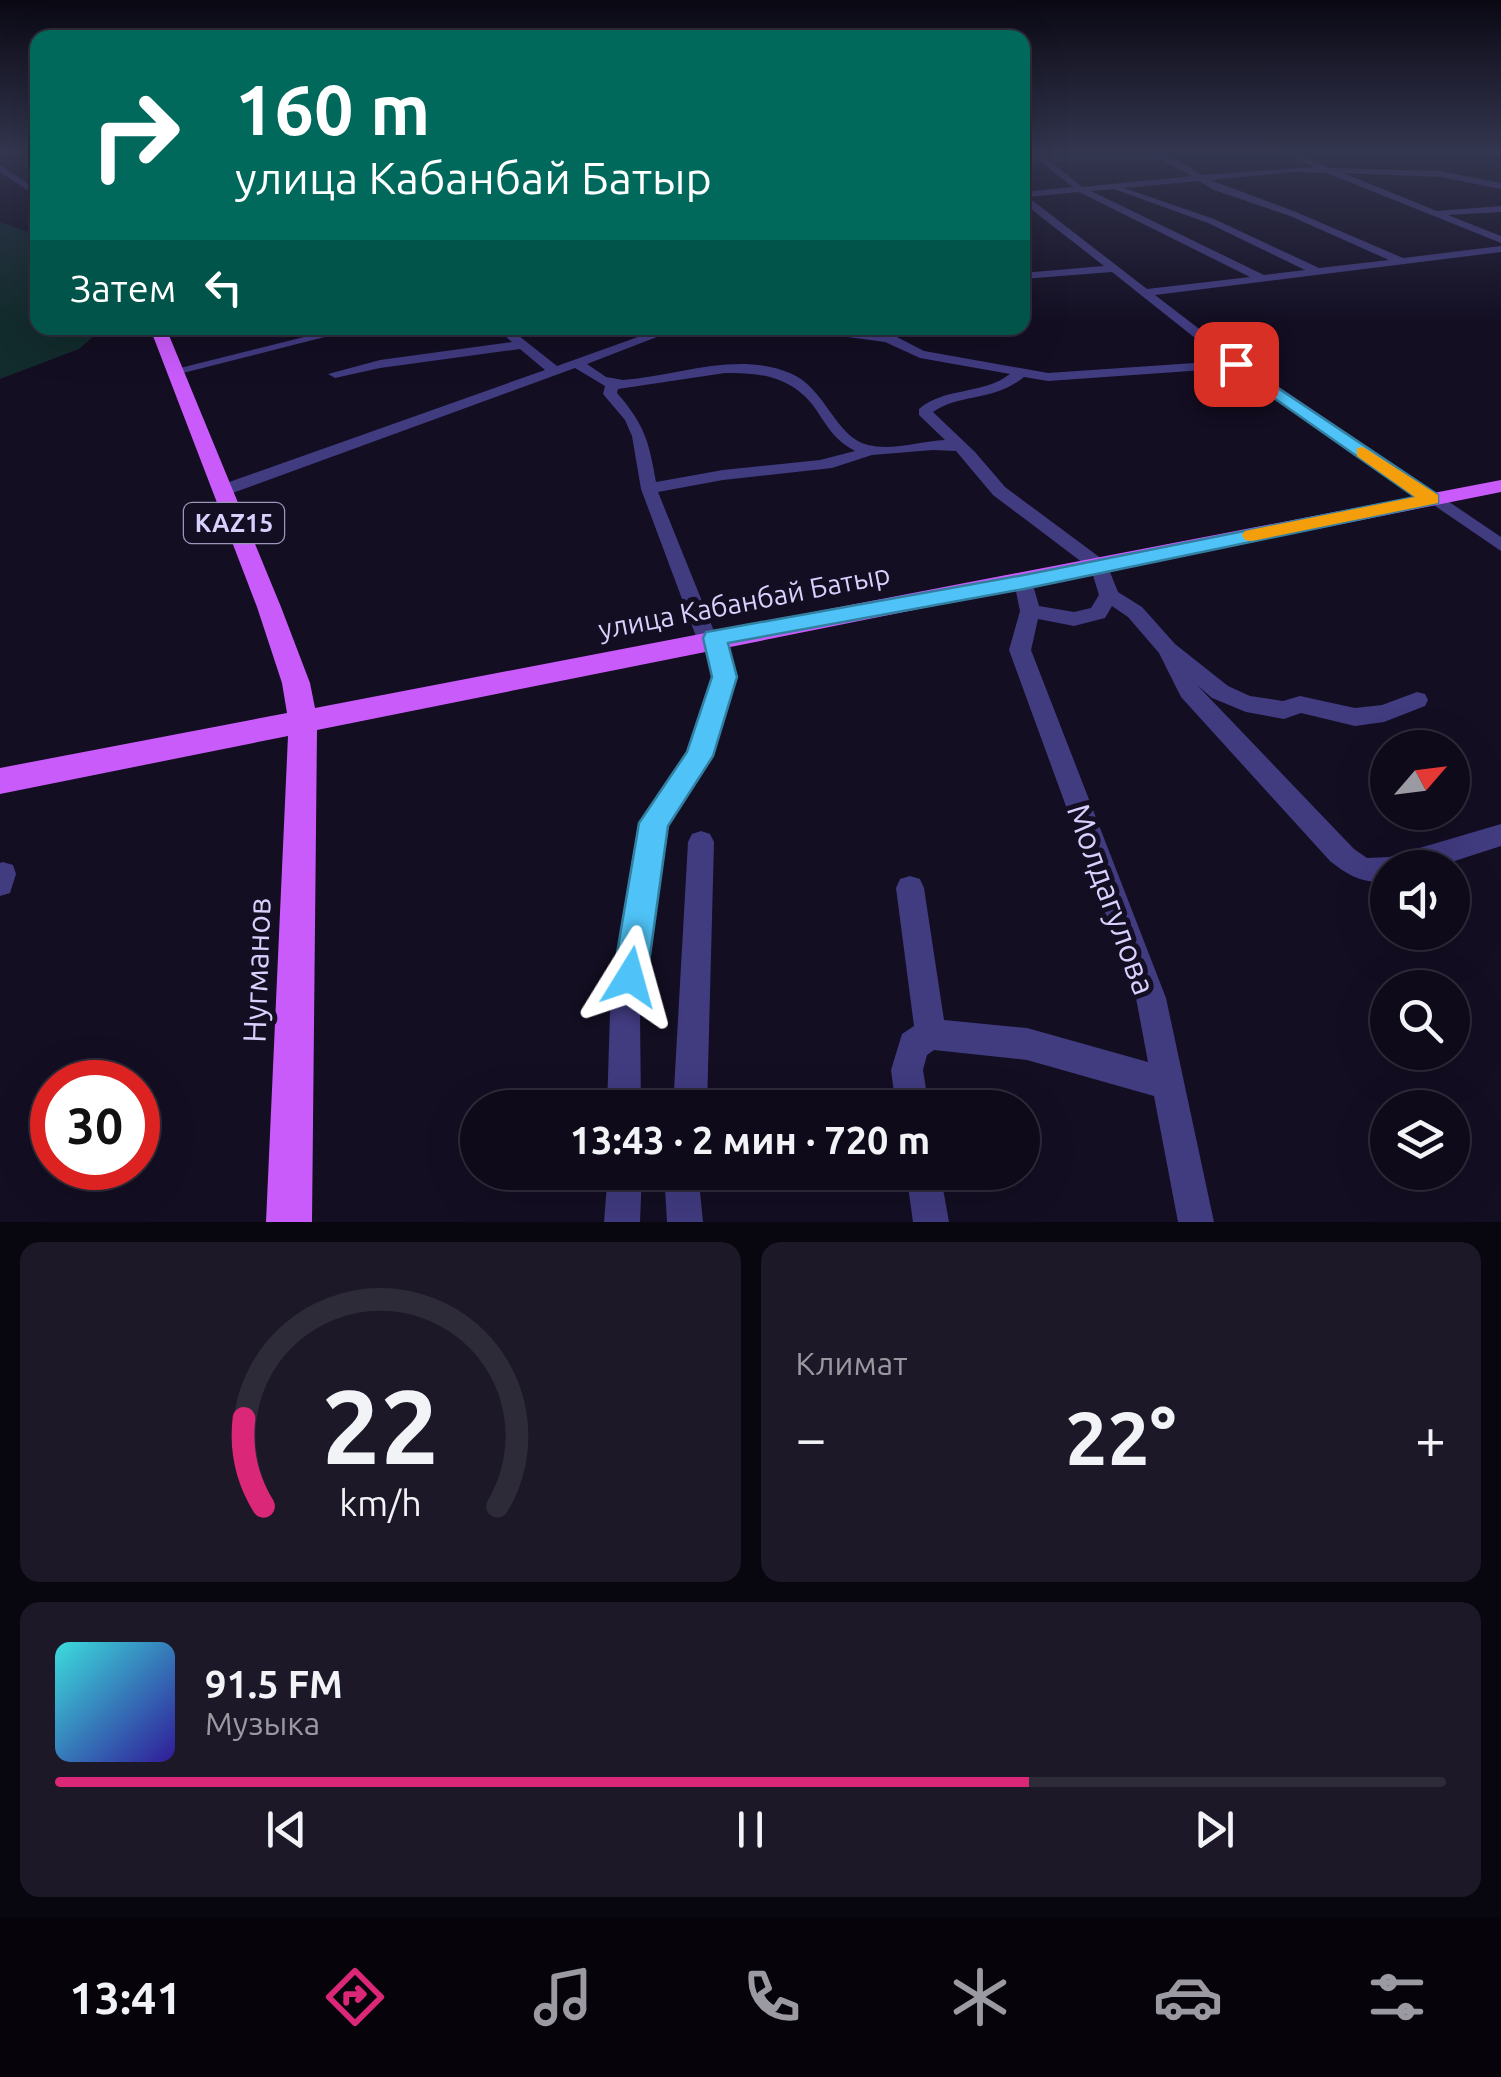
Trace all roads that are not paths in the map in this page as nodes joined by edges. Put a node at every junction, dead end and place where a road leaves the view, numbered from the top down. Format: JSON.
{"nodes":[{"id":1,"x":1035,"y":210,"type":"edge"},
{"id":2,"x":1123,"y":210,"type":"edge"},
{"id":3,"x":1180,"y":210,"type":"edge"},
{"id":4,"x":1282,"y":210,"type":"edge"},
{"id":5,"x":1423,"y":210,"type":"edge"},
{"id":6,"x":1487,"y":210,"type":"edge"},
{"id":7,"x":1433,"y":214,"type":"junction"},
{"id":8,"x":1501,"y":240,"type":"edge"},
{"id":9,"x":1501,"y":249,"type":"edge"},
{"id":10,"x":1402,"y":261,"type":"junction"},
{"id":11,"x":1114,"y":270,"type":"junction"},
{"id":12,"x":1318,"y":272,"type":"junction"},
{"id":13,"x":1030,"y":275,"type":"edge"},
{"id":14,"x":1264,"y":279,"type":"junction"},
{"id":15,"x":1146,"y":293,"type":"junction"},
{"id":16,"x":161,"y":335,"type":"edge"},
{"id":17,"x":324,"y":335,"type":"edge"},
{"id":18,"x":510,"y":335,"type":"edge"},
{"id":19,"x":655,"y":335,"type":"edge"},
{"id":20,"x":861,"y":335,"type":"edge"},
{"id":21,"x":520,"y":344,"type":"junction"},
{"id":22,"x":577,"y":363,"type":"junction"},
{"id":23,"x":1236,"y":364,"type":"junction"},
{"id":24,"x":175,"y":370,"type":"junction"},
{"id":25,"x":555,"y":371,"type":"junction"},
{"id":26,"x":335,"y":374,"type":"dead end"},
{"id":27,"x":1019,"y":374,"type":"junction"},
{"id":28,"x":612,"y":384,"type":"junction"},
{"id":29,"x":960,"y":448,"type":"junction"},
{"id":30,"x":869,"y":450,"type":"junction"},
{"id":31,"x":1501,"y":486,"type":"edge"},
{"id":32,"x":649,"y":488,"type":"junction"},
{"id":33,"x":221,"y":491,"type":"junction"},
{"id":34,"x":1431,"y":499,"type":"junction"},
{"id":35,"x":1501,"y":545,"type":"edge"},
{"id":36,"x":1099,"y":566,"type":"junction"},
{"id":37,"x":1024,"y":582,"type":"junction"},
{"id":38,"x":1110,"y":595,"type":"junction"},
{"id":39,"x":1030,"y":611,"type":"junction"},
{"id":40,"x":711,"y":638,"type":"junction"},
{"id":41,"x":1168,"y":649,"type":"junction"},
{"id":42,"x":1417,"y":700,"type":"dead end"},
{"id":43,"x":303,"y":721,"type":"junction"},
{"id":44,"x":0,"y":780,"type":"edge"},
{"id":45,"x":1501,"y":836,"type":"edge"},
{"id":46,"x":701,"y":842,"type":"dead end"},
{"id":47,"x":1452,"y":850,"type":"edge"},
{"id":48,"x":1370,"y":870,"type":"edge"},
{"id":49,"x":910,"y":888,"type":"dead end"},
{"id":50,"x":932,"y":1034,"type":"junction"},
{"id":51,"x":1166,"y":1083,"type":"junction"},
{"id":52,"x":624,"y":1090,"type":"edge"},
{"id":53,"x":691,"y":1090,"type":"edge"},
{"id":54,"x":910,"y":1090,"type":"edge"},
{"id":55,"x":624,"y":1190,"type":"edge"},
{"id":56,"x":682,"y":1190,"type":"edge"},
{"id":57,"x":927,"y":1190,"type":"edge"},
{"id":58,"x":288,"y":1222,"type":"edge"},
{"id":59,"x":622,"y":1222,"type":"edge"},
{"id":60,"x":685,"y":1222,"type":"edge"},
{"id":61,"x":931,"y":1222,"type":"edge"},
{"id":62,"x":1196,"y":1222,"type":"edge"}],
"edges":[{"from":1,"to":11,"type":"street"},
{"from":2,"to":14,"type":"street"},
{"from":3,"to":12,"type":"street"},
{"from":4,"to":10,"type":"street"},
{"from":5,"to":7,"type":"street"},
{"from":6,"to":7,"type":"street"},
{"from":7,"to":8,"type":"street"},
{"from":9,"to":10,"type":"street"},
{"from":10,"to":12,"type":"street"},
{"from":11,"to":13,"type":"street"},
{"from":11,"to":15,"type":"street"},
{"from":12,"to":14,"type":"street"},
{"from":14,"to":15,"type":"street"},
{"from":15,"to":23,"type":"street"},
{"from":16,"to":24,"type":"main road","number":"KAZ15"},
{"from":17,"to":24,"type":"street"},
{"from":18,"to":21,"type":"street"},
{"from":19,"to":22,"type":"street"},
{"from":20,"to":27,"type":"street"},
{"from":21,"to":25,"type":"street"},
{"from":21,"to":26,"type":"street"},
{"from":22,"to":25,"type":"street"},
{"from":22,"to":28,"type":"street"},
{"from":23,"to":27,"type":"street"},
{"from":23,"to":34,"type":"street"},
{"from":24,"to":33,"type":"main road","number":"KAZ15"},
{"from":25,"to":33,"type":"street"},
{"from":27,"to":29,"type":"street"},
{"from":28,"to":30,"type":"street"},
{"from":28,"to":32,"type":"street"},
{"from":29,"to":30,"type":"street"},
{"from":29,"to":36,"type":"street"},
{"from":30,"to":32,"type":"street"},
{"from":31,"to":34,"type":"main road","name":"улица Кабанбай Батыр"},
{"from":32,"to":40,"type":"street"},
{"from":33,"to":43,"type":"main road","number":"KAZ15"},
{"from":34,"to":35,"type":"street"},
{"from":34,"to":36,"type":"main road","name":"улица Кабанбай Батыр"},
{"from":36,"to":37,"type":"main road","name":"улица Кабанбай Батыр"},
{"from":36,"to":38,"type":"street"},
{"from":37,"to":39,"type":"street","name":"Молдагулова"},
{"from":37,"to":40,"type":"main road","name":"улица Кабанбай Батыр"},
{"from":38,"to":39,"type":"street"},
{"from":38,"to":41,"type":"street"},
{"from":39,"to":51,"type":"street","name":"Молдагулова"},
{"from":40,"to":43,"type":"main road","name":"улица Кабанбай Батыр"},
{"from":40,"to":52,"type":"street"},
{"from":41,"to":42,"type":"street"},
{"from":41,"to":48,"type":"street"},
{"from":43,"to":44,"type":"main road","name":"улица Кабанбай Батыр"},
{"from":43,"to":58,"type":"main road","name":"Нугманов"},
{"from":45,"to":47,"type":"street"},
{"from":46,"to":53,"type":"street"},
{"from":49,"to":50,"type":"street"},
{"from":50,"to":51,"type":"street"},
{"from":50,"to":54,"type":"street"},
{"from":51,"to":62,"type":"street","name":"Молдагулова"},
{"from":55,"to":59,"type":"street"},
{"from":56,"to":60,"type":"street"},
{"from":57,"to":61,"type":"street"}]}
